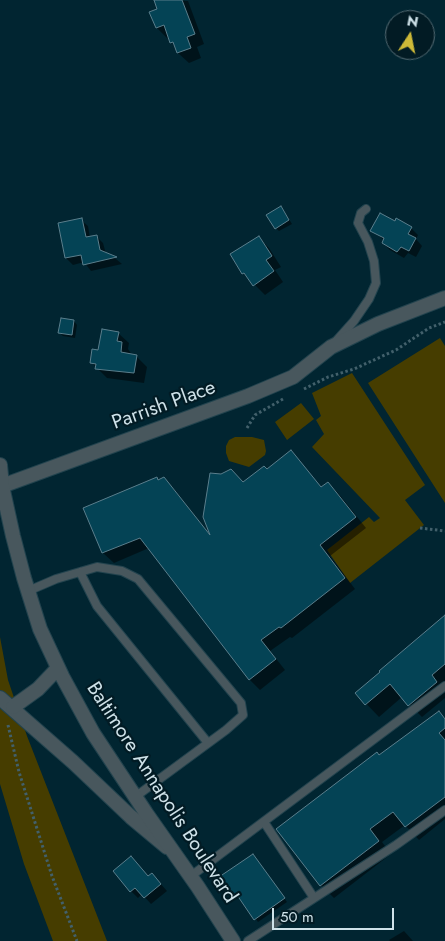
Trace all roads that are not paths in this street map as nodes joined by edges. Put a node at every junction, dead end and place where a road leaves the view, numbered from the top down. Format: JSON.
{"nodes":[{"id":1,"x":366,"y":209,"type":"dead end"},
{"id":2,"x":445,"y":298,"type":"edge"},
{"id":3,"x":330,"y":347,"type":"junction"},
{"id":4,"x":0,"y":465,"type":"edge"},
{"id":5,"x":2,"y":486,"type":"junction"},
{"id":6,"x":80,"y":572,"type":"junction"},
{"id":7,"x":28,"y":591,"type":"junction"},
{"id":8,"x":58,"y":668,"type":"junction"},
{"id":9,"x":445,"y":686,"type":"edge"},
{"id":10,"x":0,"y":698,"type":"edge"},
{"id":11,"x":12,"y":707,"type":"junction"},
{"id":12,"x":208,"y":743,"type":"junction"},
{"id":13,"x":135,"y":797,"type":"junction"},
{"id":14,"x":445,"y":810,"type":"edge"},
{"id":15,"x":264,"y":822,"type":"junction"},
{"id":16,"x":174,"y":853,"type":"junction"},
{"id":17,"x":191,"y":876,"type":"junction"},
{"id":18,"x":314,"y":898,"type":"junction"},
{"id":19,"x":234,"y":941,"type":"edge"},
{"id":20,"x":248,"y":941,"type":"edge"}],
"edges":[{"from":1,"to":3,"type":"lane"},
{"from":2,"to":3,"type":"street","name":"Parrish Place"},
{"from":3,"to":5,"type":"street","name":"Parrish Place"},
{"from":4,"to":5,"type":"street","name":"Baltimore Annapolis Boulevard"},
{"from":5,"to":7,"type":"street","name":"Baltimore Annapolis Boulevard"},
{"from":6,"to":7,"type":"lane"},
{"from":6,"to":12,"type":"lane"},
{"from":6,"to":12,"type":"lane"},
{"from":7,"to":8,"type":"street","name":"Baltimore Annapolis Boulevard"},
{"from":8,"to":11,"type":"street"},
{"from":8,"to":13,"type":"street","name":"Baltimore Annapolis Boulevard"},
{"from":9,"to":15,"type":"lane"},
{"from":10,"to":11,"type":"street"},
{"from":11,"to":16,"type":"street"},
{"from":12,"to":13,"type":"lane"},
{"from":13,"to":16,"type":"street","name":"Baltimore Annapolis Boulevard"},
{"from":14,"to":18,"type":"lane"},
{"from":15,"to":17,"type":"lane"},
{"from":15,"to":18,"type":"lane"},
{"from":16,"to":17,"type":"street","name":"Baltimore Annapolis Boulevard"},
{"from":17,"to":19,"type":"street","name":"Baltimore Annapolis Boulevard"},
{"from":18,"to":20,"type":"lane"}]}
